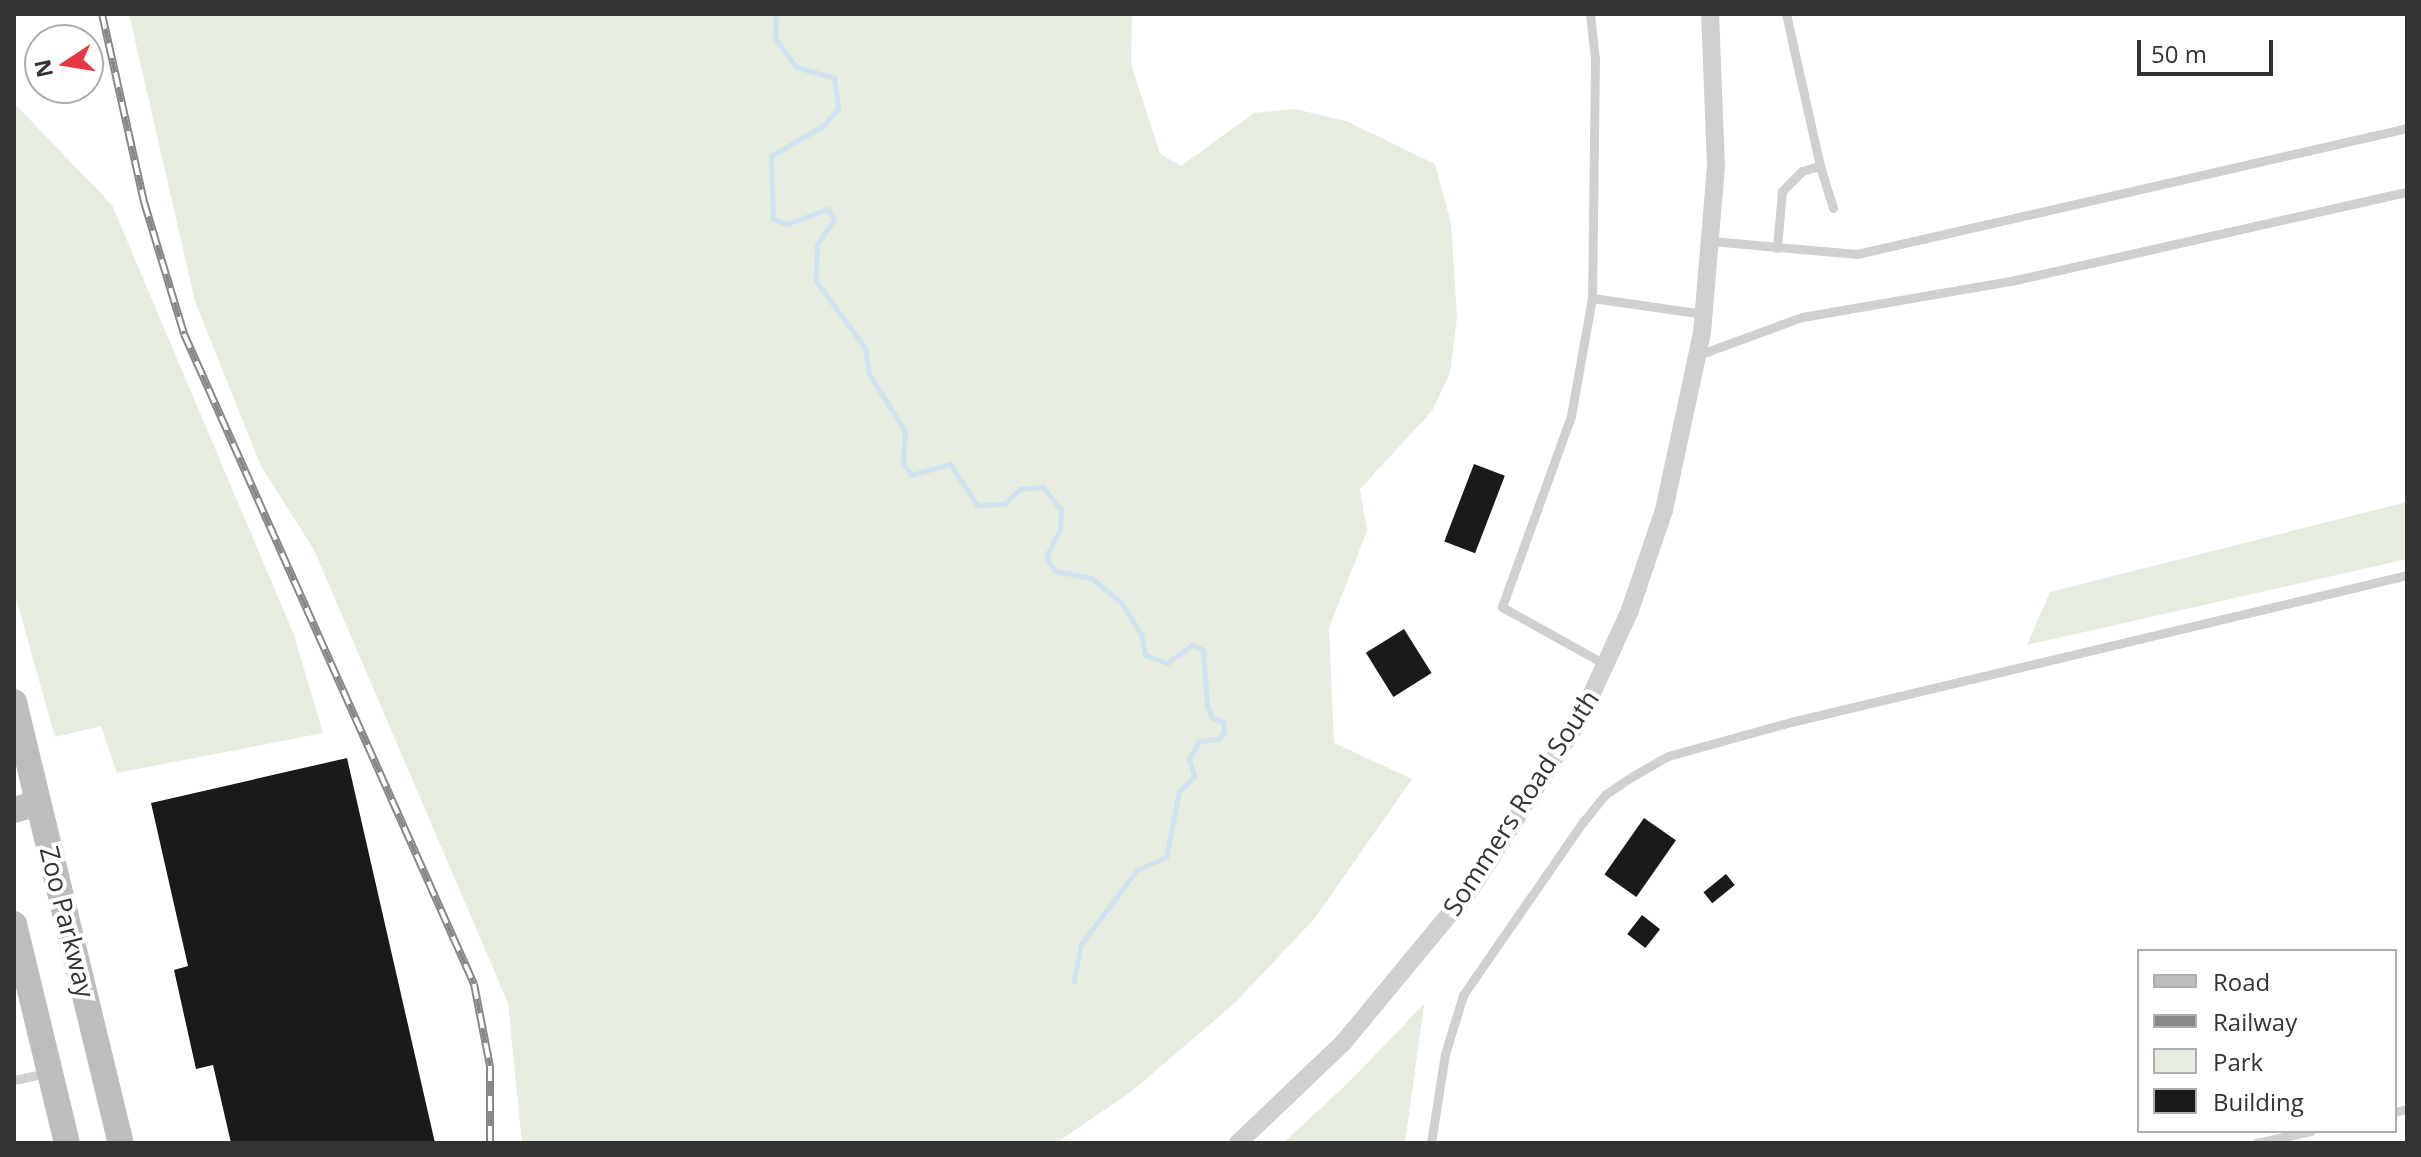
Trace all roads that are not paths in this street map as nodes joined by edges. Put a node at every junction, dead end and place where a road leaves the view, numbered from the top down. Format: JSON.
{"nodes":[{"id":1,"x":1590,"y":14,"type":"edge"},
{"id":2,"x":1710,"y":14,"type":"edge"},
{"id":3,"x":1786,"y":14,"type":"edge"},
{"id":4,"x":2407,"y":128,"type":"edge"},
{"id":5,"x":1820,"y":166,"type":"junction"},
{"id":6,"x":2407,"y":192,"type":"edge"},
{"id":7,"x":1833,"y":208,"type":"dead end"},
{"id":8,"x":1711,"y":241,"type":"junction"},
{"id":9,"x":1777,"y":248,"type":"junction"},
{"id":10,"x":1592,"y":298,"type":"junction"},
{"id":11,"x":1704,"y":314,"type":"junction"},
{"id":12,"x":1698,"y":355,"type":"junction"},
{"id":13,"x":2407,"y":575,"type":"edge"},
{"id":14,"x":1606,"y":665,"type":"junction"},
{"id":15,"x":14,"y":702,"type":"edge"},
{"id":16,"x":26,"y":807,"type":"edge"},
{"id":17,"x":14,"y":924,"type":"edge"},
{"id":18,"x":50,"y":1072,"type":"junction"},
{"id":19,"x":14,"y":1080,"type":"edge"},
{"id":20,"x":2302,"y":1133,"type":"edge"},
{"id":21,"x":67,"y":1143,"type":"edge"},
{"id":22,"x":121,"y":1143,"type":"edge"},
{"id":23,"x":1238,"y":1143,"type":"edge"},
{"id":24,"x":1431,"y":1143,"type":"edge"},
{"id":25,"x":2256,"y":1143,"type":"edge"}],
"edges":[{"from":1,"to":10,"type":"lane"},
{"from":2,"to":8,"type":"street","name":"Sommers Road South"},
{"from":3,"to":5,"type":"lane"},
{"from":4,"to":9,"type":"lane"},
{"from":5,"to":7,"type":"lane"},
{"from":5,"to":9,"type":"lane"},
{"from":6,"to":12,"type":"lane"},
{"from":8,"to":9,"type":"lane"},
{"from":8,"to":11,"type":"street","name":"Sommers Road South"},
{"from":10,"to":11,"type":"lane"},
{"from":10,"to":14,"type":"lane"},
{"from":11,"to":12,"type":"street","name":"Sommers Road South"},
{"from":12,"to":14,"type":"street","name":"Sommers Road South"},
{"from":13,"to":24,"type":"lane"},
{"from":14,"to":23,"type":"street","name":"Sommers Road South"},
{"from":15,"to":16,"type":"main road","name":"Zoo Parkway"},
{"from":16,"to":22,"type":"main road","name":"Zoo Parkway"},
{"from":17,"to":18,"type":"main road","name":"Zoo Parkway"},
{"from":18,"to":19,"type":"lane"},
{"from":18,"to":21,"type":"main road","name":"Zoo Parkway"},
{"from":20,"to":25,"type":"lane"}]}
